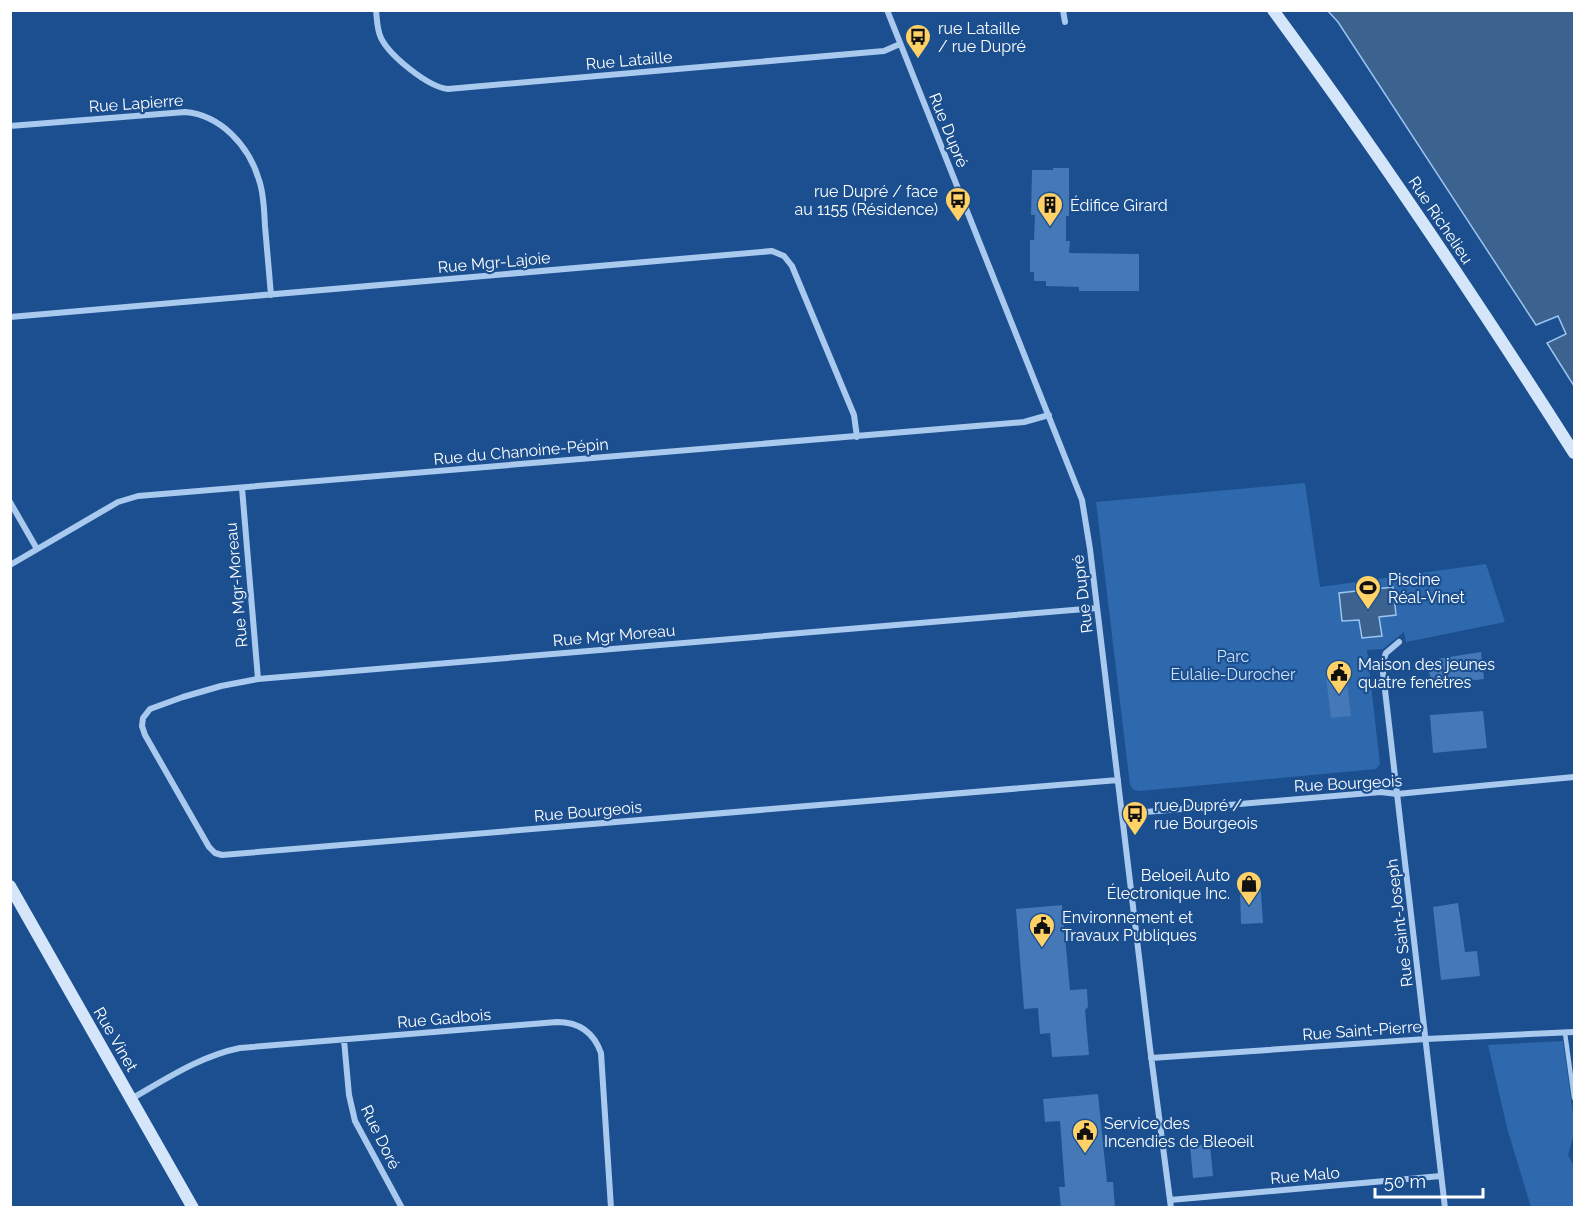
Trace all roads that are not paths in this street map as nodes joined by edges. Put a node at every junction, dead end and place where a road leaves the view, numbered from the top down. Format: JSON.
{"nodes":[{"id":1,"x":376,"y":10,"type":"edge"},
{"id":2,"x":887,"y":10,"type":"edge"},
{"id":3,"x":1063,"y":10,"type":"edge"},
{"id":4,"x":1273,"y":10,"type":"edge"},
{"id":5,"x":1065,"y":22,"type":"dead end"},
{"id":6,"x":900,"y":44,"type":"junction"},
{"id":7,"x":10,"y":126,"type":"edge"},
{"id":8,"x":271,"y":295,"type":"junction"},
{"id":9,"x":10,"y":317,"type":"edge"},
{"id":10,"x":1049,"y":415,"type":"junction"},
{"id":11,"x":857,"y":437,"type":"junction"},
{"id":12,"x":1575,"y":453,"type":"edge"},
{"id":13,"x":242,"y":488,"type":"junction"},
{"id":14,"x":10,"y":502,"type":"edge"},
{"id":15,"x":37,"y":549,"type":"junction"},
{"id":16,"x":10,"y":565,"type":"edge"},
{"id":17,"x":1097,"y":608,"type":"junction"},
{"id":18,"x":1398,"y":642,"type":"dead end"},
{"id":19,"x":258,"y":679,"type":"junction"},
{"id":20,"x":143,"y":718,"type":"joint"},
{"id":21,"x":1575,"y":777,"type":"edge"},
{"id":22,"x":1118,"y":780,"type":"junction"},
{"id":23,"x":1397,"y":794,"type":"junction"},
{"id":24,"x":1122,"y":814,"type":"junction"},
{"id":25,"x":10,"y":886,"type":"edge"},
{"id":26,"x":1575,"y":1032,"type":"edge"},
{"id":27,"x":1565,"y":1033,"type":"junction"},
{"id":28,"x":1426,"y":1039,"type":"junction"},
{"id":29,"x":344,"y":1040,"type":"junction"},
{"id":30,"x":1151,"y":1058,"type":"junction"},
{"id":31,"x":1575,"y":1098,"type":"edge"},
{"id":32,"x":131,"y":1099,"type":"junction"},
{"id":33,"x":1441,"y":1176,"type":"junction"},
{"id":34,"x":1171,"y":1204,"type":"edge"},
{"id":35,"x":193,"y":1208,"type":"edge"},
{"id":36,"x":402,"y":1208,"type":"edge"},
{"id":37,"x":611,"y":1208,"type":"edge"},
{"id":38,"x":1445,"y":1208,"type":"edge"}],
"edges":[{"from":1,"to":6,"type":"street","name":"Rue Lataille"},
{"from":2,"to":6,"type":"street","name":"Rue Dupré"},
{"from":3,"to":5,"type":"street"},
{"from":4,"to":12,"type":"main road","name":"Rue Richelieu"},
{"from":6,"to":10,"type":"street","name":"Rue Dupré"},
{"from":7,"to":8,"type":"street","name":"Rue Lapierre"},
{"from":8,"to":9,"type":"street","name":"Rue Mgr-Lajoie"},
{"from":8,"to":11,"type":"street","name":"Rue Mgr-Lajoie"},
{"from":10,"to":11,"type":"street","name":"Rue du Chanoine-Pépin"},
{"from":10,"to":17,"type":"street","name":"Rue Dupré"},
{"from":11,"to":13,"type":"street","name":"Rue du Chanoine-Pépin"},
{"from":13,"to":15,"type":"street","name":"Rue du Chanoine-Pépin"},
{"from":13,"to":19,"type":"street","name":"Rue Mgr-Moreau"},
{"from":14,"to":15,"type":"street"},
{"from":15,"to":16,"type":"street","name":"Rue du Chanoine-Pépin"},
{"from":17,"to":19,"type":"street","name":"Rue Mgr Moreau"},
{"from":17,"to":22,"type":"street","name":"Rue Dupré"},
{"from":18,"to":23,"type":"street","name":"Rue Saint-Joseph"},
{"from":19,"to":20,"type":"street","name":"Rue Mgr Moreau"},
{"from":20,"to":22,"type":"street","name":"Rue Bourgeois"},
{"from":21,"to":23,"type":"street","name":"Rue Bourgeois"},
{"from":22,"to":24,"type":"street","name":"Rue Dupré"},
{"from":23,"to":24,"type":"street","name":"Rue Bourgeois"},
{"from":23,"to":28,"type":"street","name":"Rue Saint-Joseph"},
{"from":24,"to":30,"type":"street","name":"Rue Dupré"},
{"from":25,"to":32,"type":"main road","name":"Rue Vinet"},
{"from":26,"to":27,"type":"street","name":"Rue Saint-Pierre"},
{"from":27,"to":28,"type":"street","name":"Rue Saint-Pierre"},
{"from":27,"to":31,"type":"lane"},
{"from":28,"to":30,"type":"street","name":"Rue Saint-Pierre"},
{"from":28,"to":33,"type":"street","name":"Rue Saint-Joseph"},
{"from":29,"to":32,"type":"street","name":"Rue Gadbois"},
{"from":29,"to":36,"type":"street","name":"Rue Doré"},
{"from":29,"to":37,"type":"street","name":"Rue Gadbois"},
{"from":30,"to":34,"type":"street","name":"Rue Dupré"},
{"from":32,"to":35,"type":"main road","name":"Rue Vinet"},
{"from":33,"to":34,"type":"street","name":"Rue Malo"},
{"from":33,"to":38,"type":"street","name":"Rue Saint-Joseph"}]}
